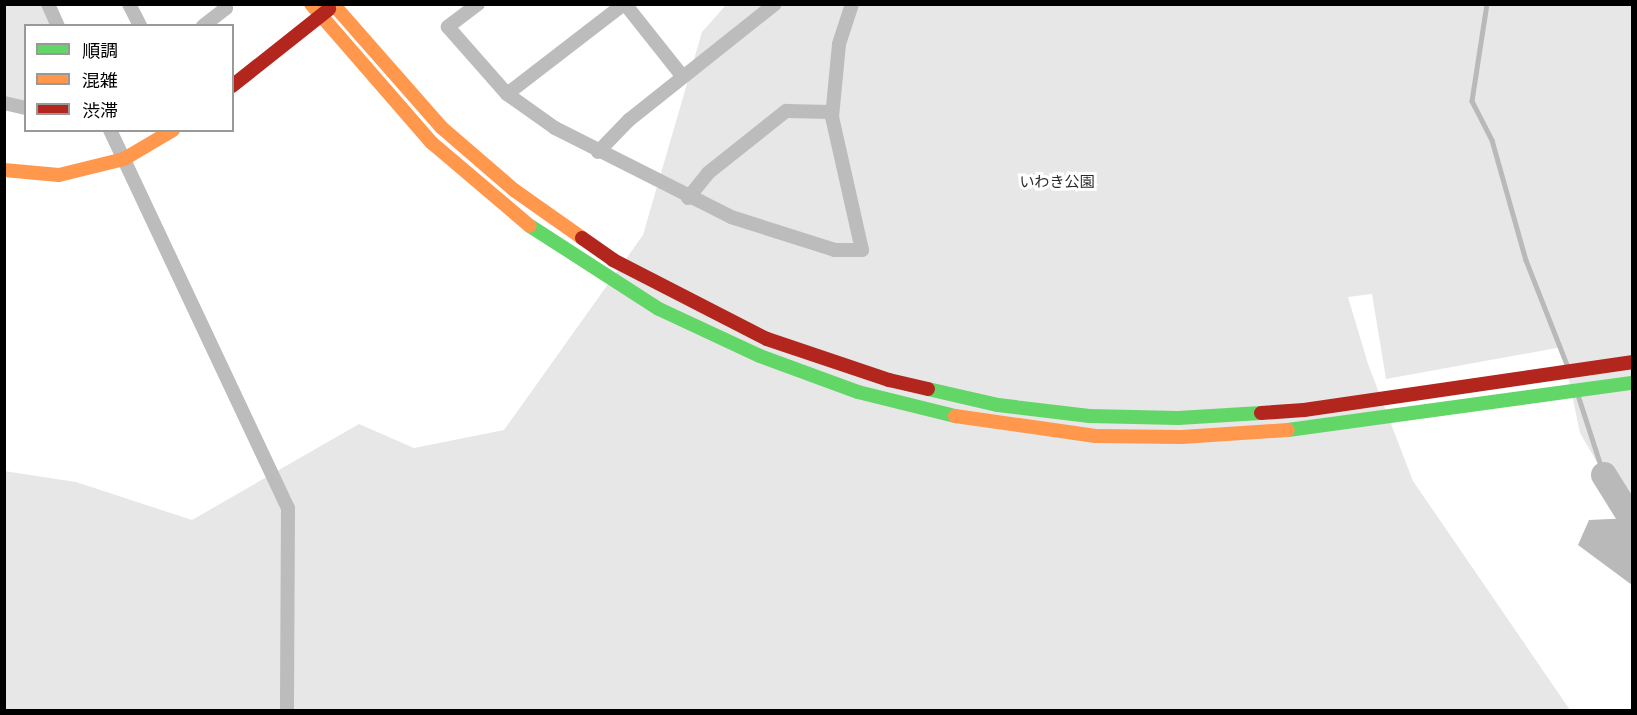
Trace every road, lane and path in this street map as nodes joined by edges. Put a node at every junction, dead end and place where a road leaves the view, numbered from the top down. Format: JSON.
{"nodes":[{"id":1,"x":48,"y":4,"type":"edge"},
{"id":2,"x":129,"y":4,"type":"edge"},
{"id":3,"x":224,"y":4,"type":"edge"},
{"id":4,"x":311,"y":4,"type":"edge"},
{"id":5,"x":478,"y":4,"type":"edge"},
{"id":6,"x":625,"y":4,"type":"edge"},
{"id":7,"x":775,"y":4,"type":"edge"},
{"id":8,"x":852,"y":4,"type":"edge"},
{"id":9,"x":334,"y":5,"type":"edge"},
{"id":10,"x":320,"y":17,"type":"junction"},
{"id":11,"x":57,"y":24,"type":"edge"},
{"id":12,"x":139,"y":24,"type":"edge"},
{"id":13,"x":206,"y":24,"type":"edge"},
{"id":14,"x":683,"y":77,"type":"junction"},
{"id":15,"x":234,"y":84,"type":"edge"},
{"id":16,"x":507,"y":94,"type":"junction"},
{"id":17,"x":4,"y":103,"type":"edge"},
{"id":18,"x":24,"y":108,"type":"edge"},
{"id":19,"x":832,"y":112,"type":"junction"},
{"id":20,"x":111,"y":132,"type":"edge"},
{"id":21,"x":170,"y":132,"type":"edge"},
{"id":22,"x":598,"y":152,"type":"junction"},
{"id":23,"x":124,"y":159,"type":"junction"},
{"id":24,"x":4,"y":170,"type":"edge"},
{"id":25,"x":688,"y":198,"type":"junction"},
{"id":26,"x":1632,"y":362,"type":"edge"},
{"id":27,"x":1632,"y":383,"type":"edge"},
{"id":28,"x":977,"y":400,"type":"junction"},
{"id":29,"x":974,"y":421,"type":"junction"},
{"id":30,"x":287,"y":711,"type":"edge"}],
"edges":[{"from":1,"to":11,"type":"street"},
{"from":2,"to":12,"type":"street"},
{"from":3,"to":13,"type":"street"},
{"from":4,"to":10,"type":"street"},
{"from":5,"to":16,"type":"street"},
{"from":6,"to":14,"type":"street"},
{"from":6,"to":16,"type":"street"},
{"from":7,"to":14,"type":"street"},
{"from":8,"to":19,"type":"street"},
{"from":9,"to":10,"type":"street"},
{"from":9,"to":28,"type":"street"},
{"from":10,"to":15,"type":"street"},
{"from":10,"to":29,"type":"street"},
{"from":14,"to":22,"type":"street"},
{"from":16,"to":22,"type":"street"},
{"from":17,"to":18,"type":"street"},
{"from":19,"to":25,"type":"street"},
{"from":19,"to":25,"type":"street"},
{"from":20,"to":23,"type":"street"},
{"from":21,"to":23,"type":"street"},
{"from":22,"to":25,"type":"street"},
{"from":23,"to":24,"type":"street"},
{"from":23,"to":30,"type":"street"},
{"from":26,"to":28,"type":"street"},
{"from":27,"to":29,"type":"street"},
{"from":28,"to":29,"type":"street"}]}
